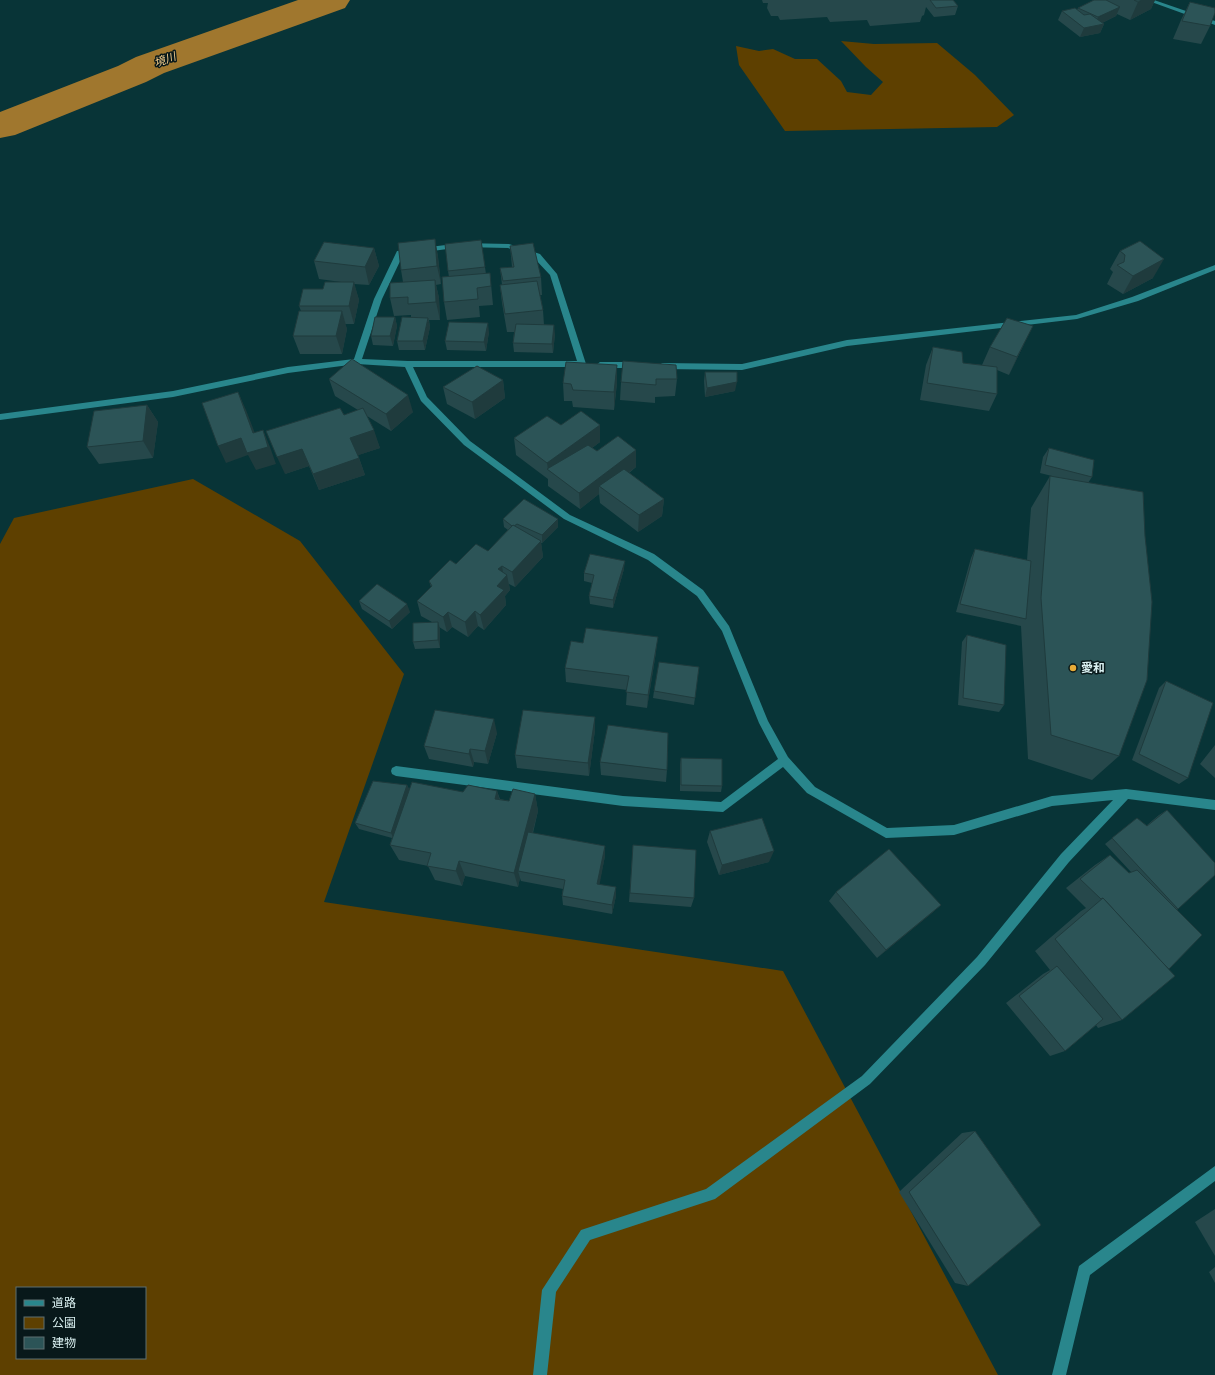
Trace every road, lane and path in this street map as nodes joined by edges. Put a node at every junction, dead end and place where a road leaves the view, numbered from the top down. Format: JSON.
{"nodes":[{"id":1,"x":1149,"y":0,"type":"edge"},
{"id":2,"x":1215,"y":23,"type":"edge"},
{"id":3,"x":1215,"y":266,"type":"edge"},
{"id":4,"x":357,"y":361,"type":"junction"},
{"id":5,"x":408,"y":364,"type":"junction"},
{"id":6,"x":582,"y":364,"type":"junction"},
{"id":7,"x":0,"y":417,"type":"edge"},
{"id":8,"x":784,"y":760,"type":"junction"},
{"id":9,"x":396,"y":771,"type":"dead end"},
{"id":10,"x":1126,"y":794,"type":"junction"},
{"id":11,"x":1215,"y":805,"type":"edge"},
{"id":12,"x":1215,"y":1172,"type":"edge"},
{"id":13,"x":540,"y":1375,"type":"edge"},
{"id":14,"x":1059,"y":1375,"type":"edge"}],
"edges":[{"from":1,"to":2,"type":"street"},
{"from":3,"to":6,"type":"street"},
{"from":4,"to":5,"type":"street"},
{"from":4,"to":6,"type":"street"},
{"from":4,"to":7,"type":"street"},
{"from":5,"to":6,"type":"street"},
{"from":5,"to":8,"type":"street"},
{"from":8,"to":9,"type":"street"},
{"from":8,"to":10,"type":"street"},
{"from":10,"to":11,"type":"street"},
{"from":10,"to":13,"type":"street"},
{"from":12,"to":14,"type":"street"}]}
